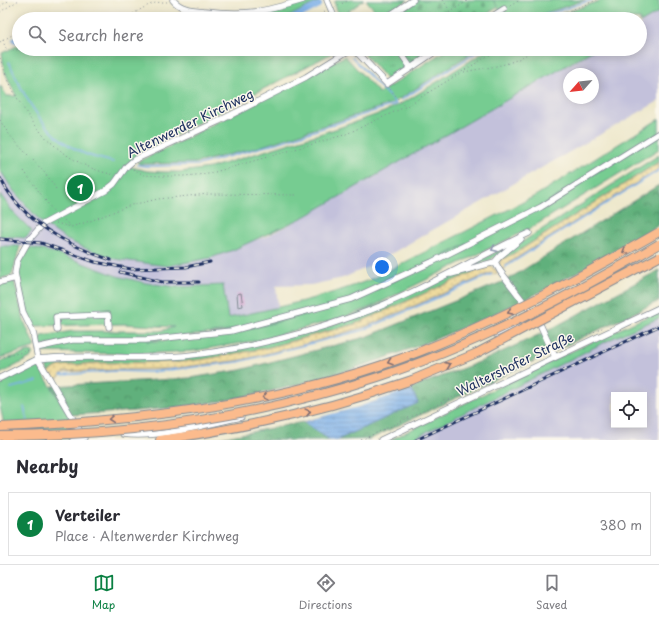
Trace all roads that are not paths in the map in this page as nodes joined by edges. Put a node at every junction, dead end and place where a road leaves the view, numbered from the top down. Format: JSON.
{"nodes":[{"id":1,"x":303,"y":0,"type":"edge"},
{"id":2,"x":327,"y":0,"type":"edge"},
{"id":3,"x":413,"y":0,"type":"edge"},
{"id":4,"x":171,"y":1,"type":"edge"},
{"id":5,"x":504,"y":9,"type":"road end"},
{"id":6,"x":217,"y":12,"type":"edge"},
{"id":7,"x":255,"y":12,"type":"edge"},
{"id":8,"x":332,"y":12,"type":"edge"},
{"id":9,"x":395,"y":12,"type":"edge"},
{"id":10,"x":499,"y":12,"type":"edge"},
{"id":11,"x":344,"y":56,"type":"edge"},
{"id":12,"x":361,"y":56,"type":"edge"},
{"id":13,"x":403,"y":56,"type":"edge"},
{"id":14,"x":429,"y":56,"type":"edge"},
{"id":15,"x":411,"y":68,"type":"junction"},
{"id":16,"x":659,"y":133,"type":"edge"},
{"id":17,"x":659,"y":232,"type":"edge"},
{"id":18,"x":659,"y":244,"type":"edge"},
{"id":19,"x":659,"y":248,"type":"edge"},
{"id":20,"x":659,"y":257,"type":"edge"},
{"id":21,"x":495,"y":262,"type":"junction"},
{"id":22,"x":440,"y":277,"type":"junction"},
{"id":23,"x":16,"y":278,"type":"junction"},
{"id":24,"x":0,"y":282,"type":"edge"},
{"id":25,"x":659,"y":308,"type":"edge"},
{"id":26,"x":535,"y":317,"type":"junction"},
{"id":27,"x":109,"y":327,"type":"dead end"},
{"id":28,"x":57,"y":330,"type":"dead end"},
{"id":29,"x":36,"y":348,"type":"junction"},
{"id":30,"x":553,"y":354,"type":"junction"},
{"id":31,"x":38,"y":359,"type":"junction"},
{"id":32,"x":0,"y":378,"type":"edge"},
{"id":33,"x":0,"y":427,"type":"edge"},
{"id":34,"x":124,"y":434,"type":"dead end"},
{"id":35,"x":0,"y":436,"type":"edge"},
{"id":36,"x":73,"y":440,"type":"edge"},
{"id":37,"x":160,"y":440,"type":"edge"},
{"id":38,"x":381,"y":440,"type":"edge"}],
"edges":[{"from":1,"to":7,"type":"street"},
{"from":2,"to":8,"type":"street"},
{"from":3,"to":9,"type":"street"},
{"from":4,"to":6,"type":"street"},
{"from":5,"to":10,"type":"street"},
{"from":11,"to":23,"type":"street","name":"Altenwerder Kirchweg"},
{"from":12,"to":15,"type":"street"},
{"from":13,"to":15,"type":"street"},
{"from":14,"to":15,"type":"street"},
{"from":16,"to":29,"type":"street"},
{"from":17,"to":33,"type":"highway","one_way":true,"bridge":true},
{"from":18,"to":35,"type":"highway","bridge":true},
{"from":19,"to":26,"type":"street"},
{"from":37,"to":20,"type":"highway","one_way":true,"bridge":true},
{"from":21,"to":22,"type":"street"},
{"from":21,"to":22,"type":"street","one_way":true},
{"from":21,"to":26,"type":"street"},
{"from":22,"to":31,"type":"street"},
{"from":23,"to":24,"type":"street"},
{"from":23,"to":29,"type":"street","name":"Altenwerder Kirchweg"},
{"from":25,"to":30,"type":"street","name":"Waltershofer Straße"},
{"from":26,"to":30,"type":"street"},
{"from":26,"to":34,"type":"street"},
{"from":27,"to":28,"type":"street"},
{"from":29,"to":31,"type":"street","name":"Altenwerder Kirchweg"},
{"from":30,"to":38,"type":"street","name":"Waltershofer Straße"},
{"from":31,"to":32,"type":"street"},
{"from":31,"to":36,"type":"street","name":"Altenwerder Kirchweg"}]}
